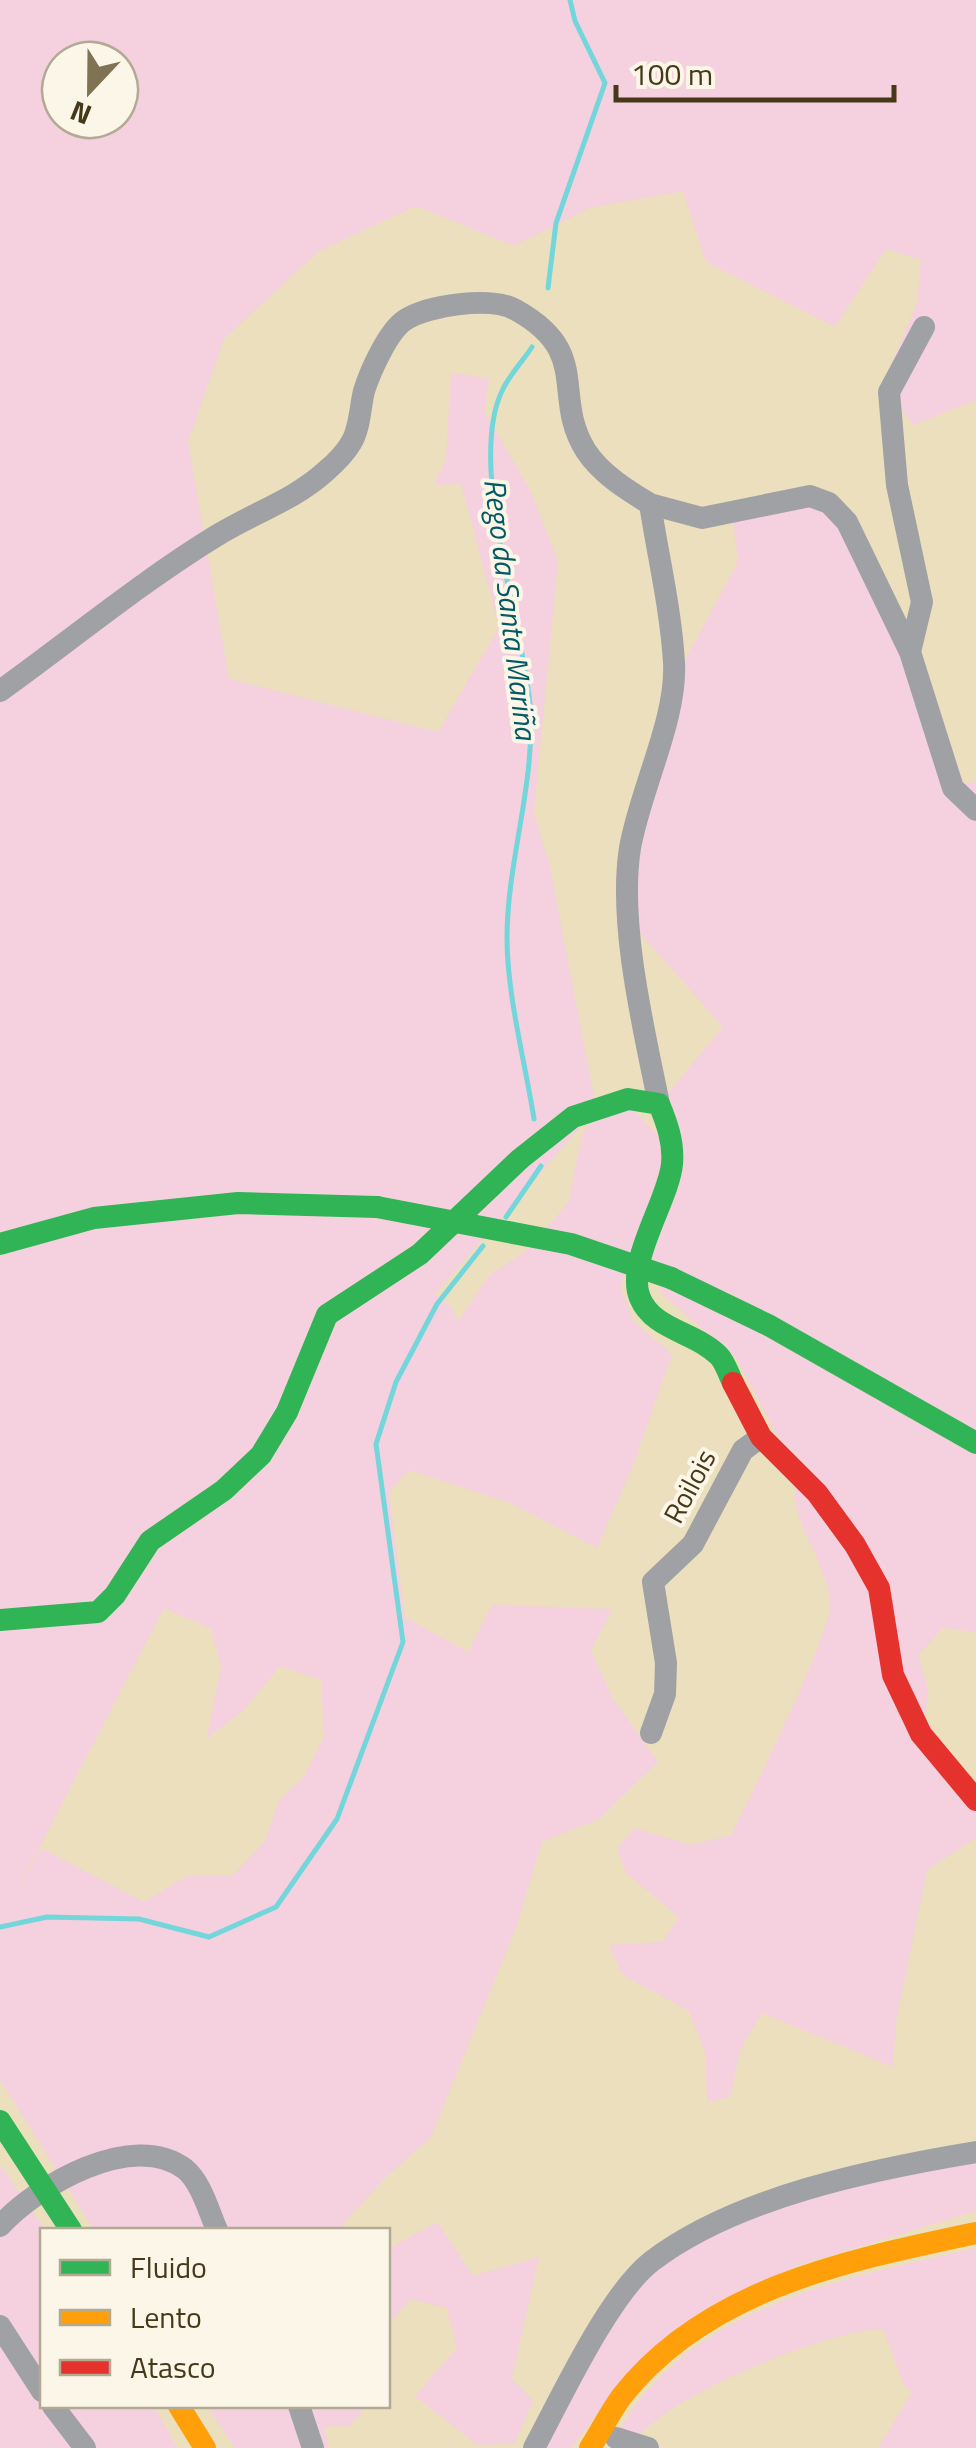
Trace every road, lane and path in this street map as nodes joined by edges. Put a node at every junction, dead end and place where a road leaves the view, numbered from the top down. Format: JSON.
{"nodes":[{"id":1,"x":924,"y":327,"type":"dead end"},
{"id":2,"x":650,"y":504,"type":"junction"},
{"id":3,"x":910,"y":652,"type":"junction"},
{"id":4,"x":0,"y":690,"type":"edge"},
{"id":5,"x":976,"y":810,"type":"edge"},
{"id":6,"x":659,"y":1104,"type":"junction"},
{"id":7,"x":0,"y":1244,"type":"edge"},
{"id":8,"x":770,"y":1326,"type":"junction"},
{"id":9,"x":976,"y":1425,"type":"edge"},
{"id":10,"x":761,"y":1437,"type":"junction"},
{"id":11,"x":969,"y":1453,"type":"edge"},
{"id":12,"x":0,"y":1620,"type":"edge"},
{"id":13,"x":651,"y":1733,"type":"dead end"},
{"id":14,"x":976,"y":1800,"type":"edge"},
{"id":15,"x":0,"y":2121,"type":"edge"},
{"id":16,"x":976,"y":2152,"type":"edge"},
{"id":17,"x":0,"y":2226,"type":"edge"},
{"id":18,"x":70,"y":2228,"type":"edge"},
{"id":19,"x":215,"y":2228,"type":"edge"},
{"id":20,"x":976,"y":2233,"type":"edge"},
{"id":21,"x":0,"y":2326,"type":"edge"},
{"id":22,"x":40,"y":2388,"type":"edge"},
{"id":23,"x":55,"y":2408,"type":"edge"},
{"id":24,"x":181,"y":2408,"type":"edge"},
{"id":25,"x":300,"y":2408,"type":"edge"},
{"id":26,"x":555,"y":2414,"type":"junction"},
{"id":27,"x":579,"y":2422,"type":"dead end"},
{"id":28,"x":616,"y":2438,"type":"dead end"},
{"id":29,"x":85,"y":2448,"type":"edge"},
{"id":30,"x":204,"y":2448,"type":"edge"},
{"id":31,"x":313,"y":2448,"type":"edge"},
{"id":32,"x":534,"y":2448,"type":"edge"},
{"id":33,"x":590,"y":2448,"type":"edge"},
{"id":34,"x":648,"y":2448,"type":"edge"}],
"edges":[{"from":1,"to":3,"type":"street"},
{"from":2,"to":3,"type":"street"},
{"from":2,"to":4,"type":"street"},
{"from":2,"to":6,"type":"street"},
{"from":3,"to":5,"type":"street"},
{"from":6,"to":10,"type":"main road"},
{"from":6,"to":12,"type":"main road"},
{"from":7,"to":8,"type":"main road","bridge":true},
{"from":8,"to":9,"type":"main road"},
{"from":8,"to":11,"type":"main road"},
{"from":10,"to":13,"type":"street","name":"Roilois"},
{"from":10,"to":14,"type":"main road"},
{"from":15,"to":18,"type":"main road","bridge":true},
{"from":16,"to":26,"type":"street"},
{"from":17,"to":19,"type":"street"},
{"from":20,"to":33,"type":"main road"},
{"from":21,"to":22,"type":"street"},
{"from":23,"to":29,"type":"street"},
{"from":24,"to":30,"type":"main road"},
{"from":25,"to":31,"type":"street"},
{"from":26,"to":27,"type":"street"},
{"from":26,"to":32,"type":"street"},
{"from":28,"to":34,"type":"street"}]}
